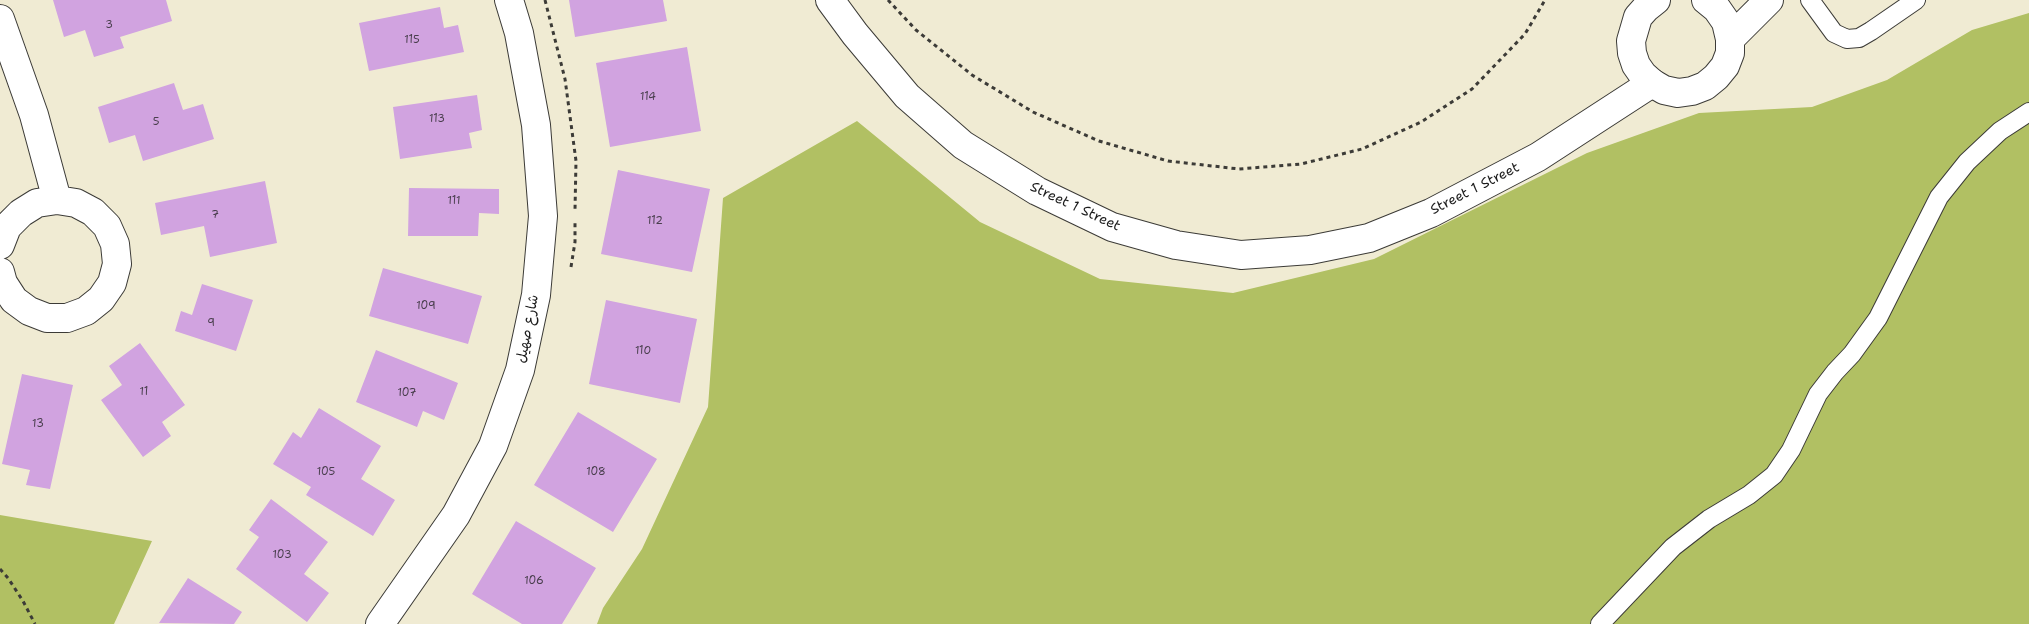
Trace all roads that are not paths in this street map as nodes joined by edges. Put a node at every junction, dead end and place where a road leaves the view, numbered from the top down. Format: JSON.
{"nodes":[{"id":1,"x":509,"y":0,"type":"edge"},
{"id":2,"x":830,"y":0,"type":"edge"},
{"id":3,"x":1656,"y":0,"type":"edge"},
{"id":4,"x":1706,"y":0,"type":"edge"},
{"id":5,"x":1768,"y":0,"type":"edge"},
{"id":6,"x":1810,"y":0,"type":"edge"},
{"id":7,"x":1916,"y":0,"type":"edge"},
{"id":8,"x":0,"y":19,"type":"edge"},
{"id":9,"x":1730,"y":39,"type":"junction"},
{"id":10,"x":1652,"y":83,"type":"junction"},
{"id":11,"x":2029,"y":112,"type":"edge"},
{"id":12,"x":57,"y":200,"type":"junction"},
{"id":13,"x":0,"y":245,"type":"edge"},
{"id":14,"x":0,"y":272,"type":"edge"},
{"id":15,"x":380,"y":624,"type":"edge"},
{"id":16,"x":1600,"y":624,"type":"edge"}],
"edges":[{"from":1,"to":15,"type":"street","name":"شارع صهيل"},
{"from":2,"to":10,"type":"street","name":"Street 1 Street"},
{"from":3,"to":10,"type":"street"},
{"from":4,"to":9,"type":"street"},
{"from":5,"to":9,"type":"street"},
{"from":6,"to":7,"type":"lane"},
{"from":8,"to":12,"type":"street"},
{"from":9,"to":10,"type":"street"},
{"from":11,"to":16,"type":"lane"},
{"from":12,"to":13,"type":"street"},
{"from":12,"to":14,"type":"street"}]}
